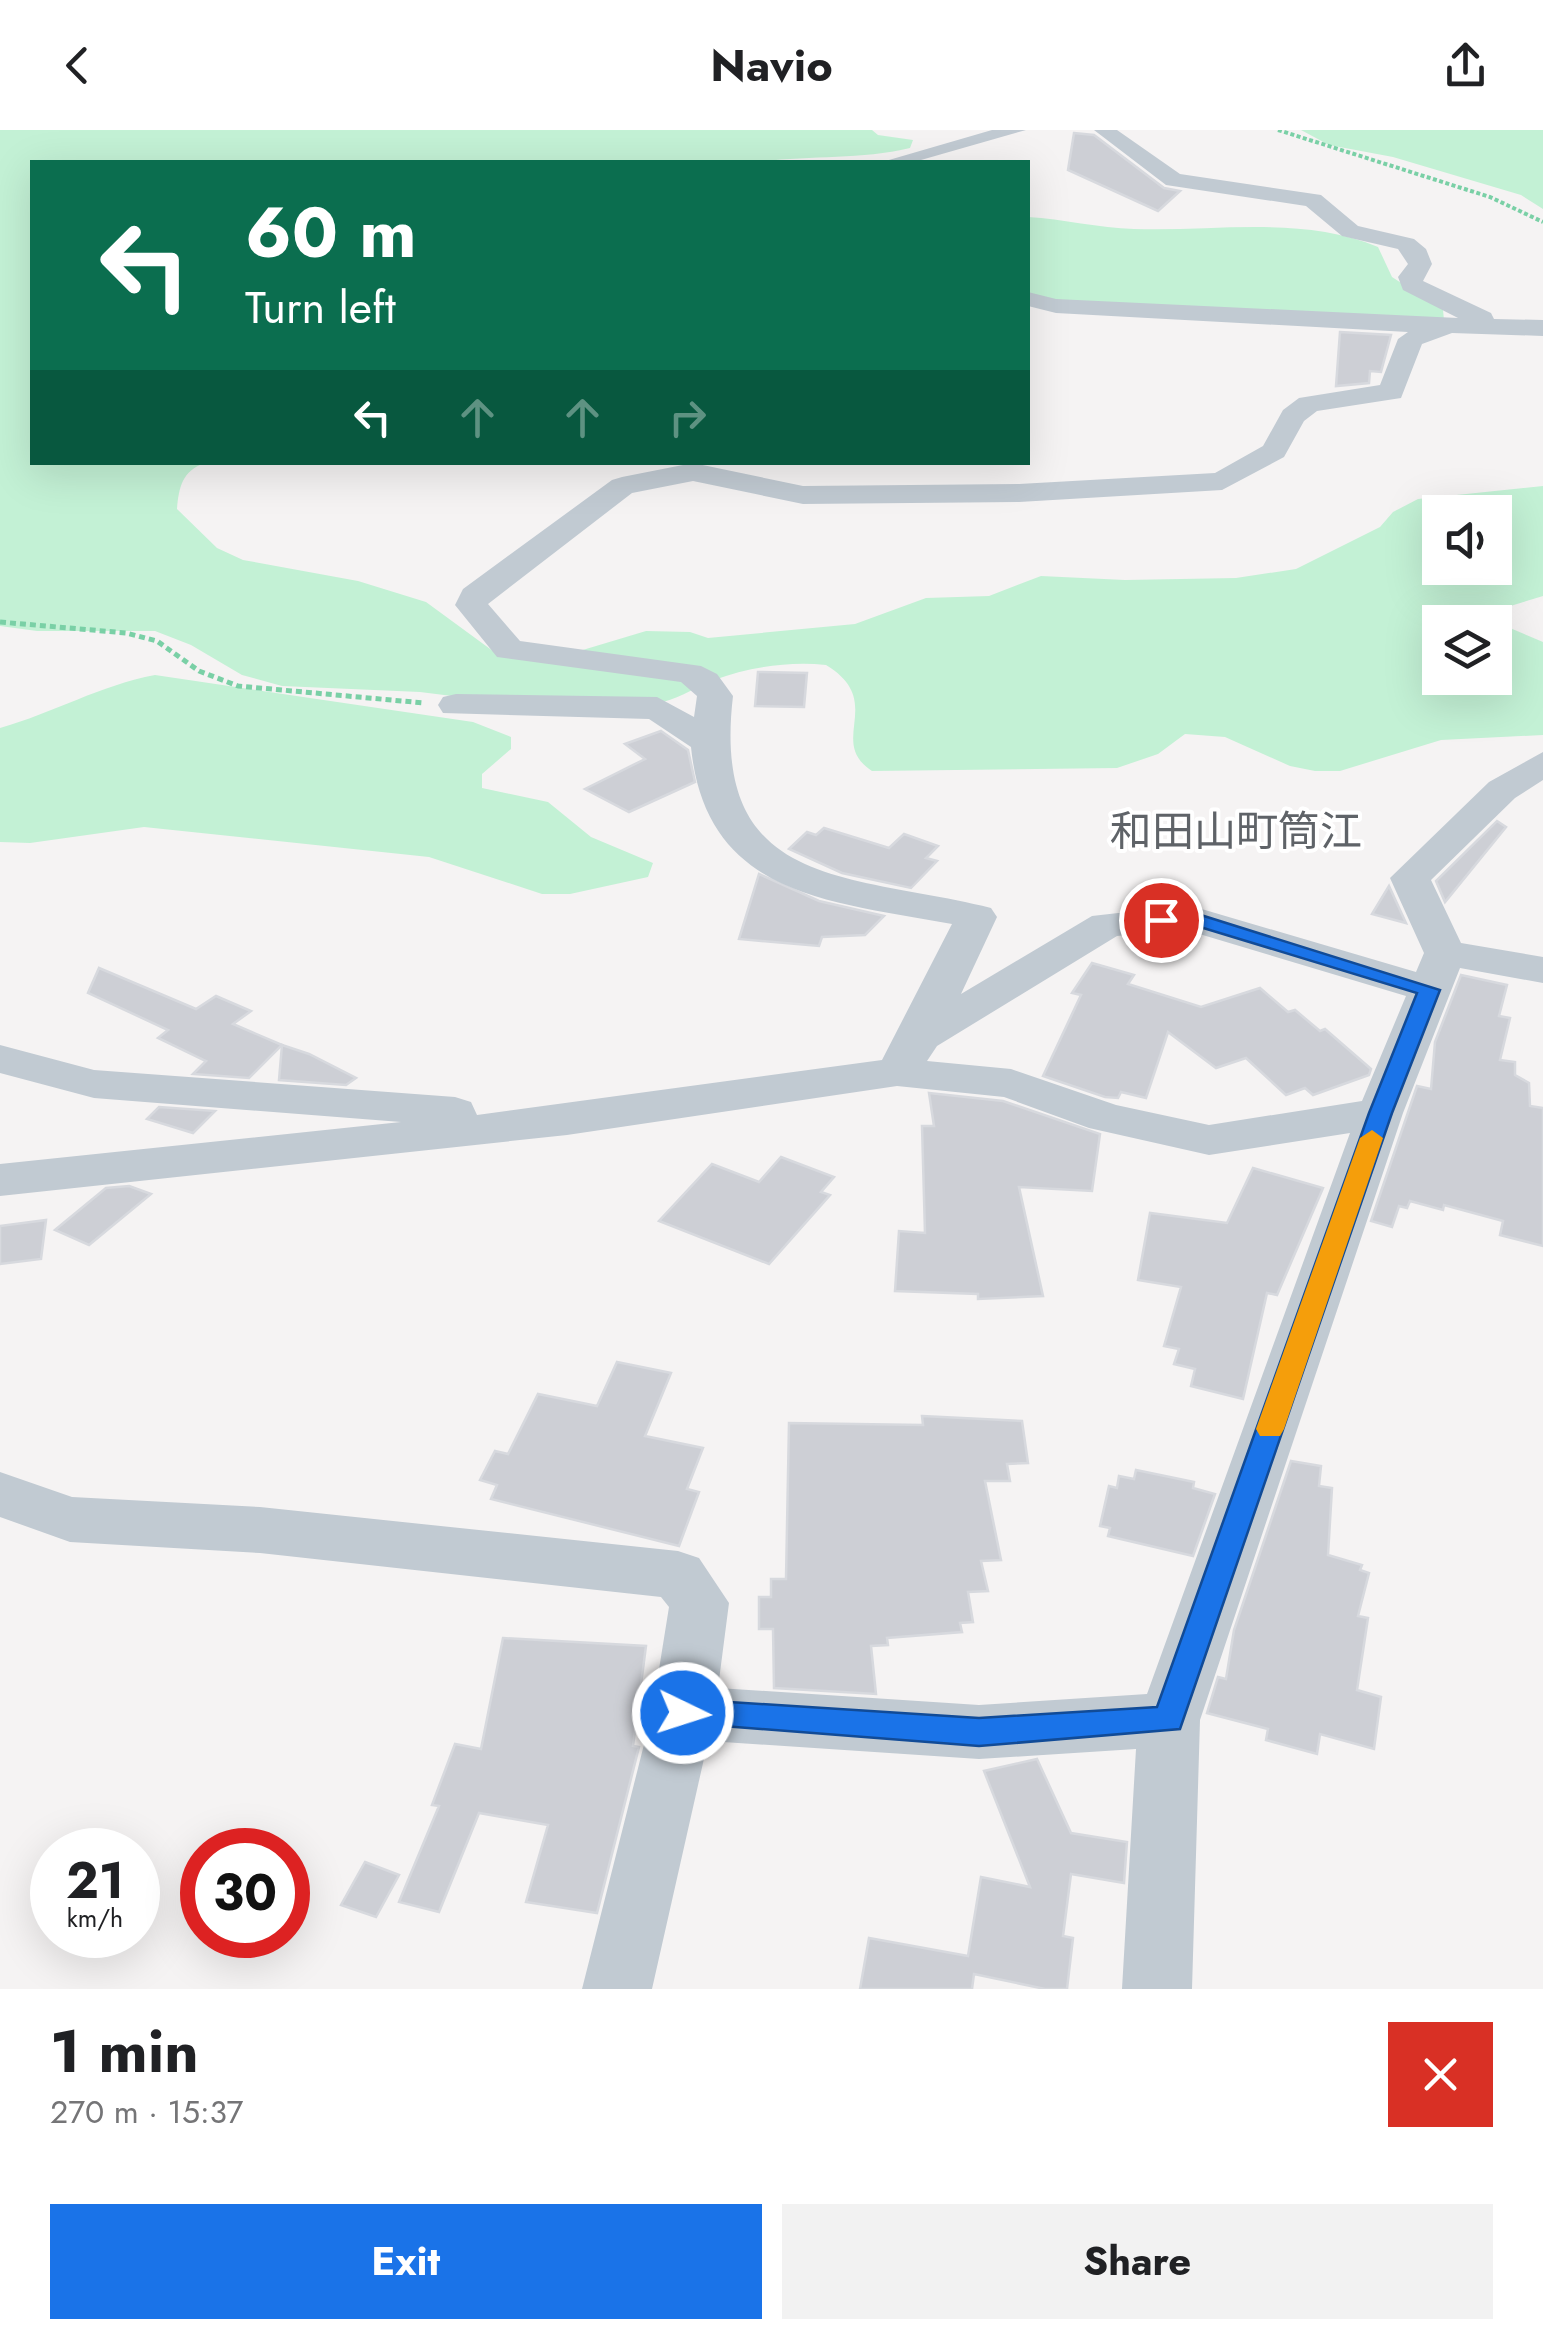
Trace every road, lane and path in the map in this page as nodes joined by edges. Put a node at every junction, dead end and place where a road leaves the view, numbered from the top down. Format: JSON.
{"nodes":[{"id":1,"x":1016,"y":130,"type":"edge"},
{"id":2,"x":1104,"y":130,"type":"edge"},
{"id":3,"x":1278,"y":130,"type":"edge"},
{"id":4,"x":900,"y":160,"type":"edge"},
{"id":5,"x":1543,"y":222,"type":"edge"},
{"id":6,"x":1030,"y":300,"type":"edge"},
{"id":7,"x":1498,"y":324,"type":"junction"},
{"id":8,"x":1445,"y":327,"type":"junction"},
{"id":9,"x":1543,"y":328,"type":"edge"},
{"id":10,"x":0,"y":622,"type":"edge"},
{"id":11,"x":456,"y":705,"type":"joint"},
{"id":12,"x":709,"y":743,"type":"junction"},
{"id":13,"x":1543,"y":763,"type":"edge"},
{"id":14,"x":1543,"y":970,"type":"edge"},
{"id":15,"x":1437,"y":971,"type":"junction"},
{"id":16,"x":908,"y":1055,"type":"junction"},
{"id":17,"x":0,"y":1059,"type":"edge"},
{"id":18,"x":1380,"y":1113,"type":"junction"},
{"id":19,"x":567,"y":1120,"type":"junction"},
{"id":20,"x":0,"y":1180,"type":"edge"},
{"id":21,"x":0,"y":1494,"type":"edge"},
{"id":22,"x":683,"y":1713,"type":"junction"},
{"id":23,"x":1168,"y":1720,"type":"junction"},
{"id":24,"x":616,"y":1989,"type":"edge"},
{"id":25,"x":1158,"y":1989,"type":"edge"}],
"edges":[{"from":1,"to":4,"type":"street"},
{"from":2,"to":7,"type":"street"},
{"from":3,"to":5,"type":"path"},
{"from":6,"to":8,"type":"street"},
{"from":7,"to":8,"type":"street"},
{"from":7,"to":9,"type":"street"},
{"from":8,"to":12,"type":"street"},
{"from":10,"to":11,"type":"path"},
{"from":11,"to":12,"type":"street"},
{"from":12,"to":16,"type":"street"},
{"from":13,"to":15,"type":"street"},
{"from":14,"to":15,"type":"street"},
{"from":15,"to":16,"type":"street"},
{"from":15,"to":18,"type":"street"},
{"from":16,"to":18,"type":"street"},
{"from":16,"to":19,"type":"street"},
{"from":17,"to":19,"type":"street"},
{"from":18,"to":23,"type":"street"},
{"from":19,"to":20,"type":"street"},
{"from":21,"to":22,"type":"street"},
{"from":22,"to":23,"type":"street"},
{"from":22,"to":24,"type":"street"},
{"from":23,"to":25,"type":"street"}]}
